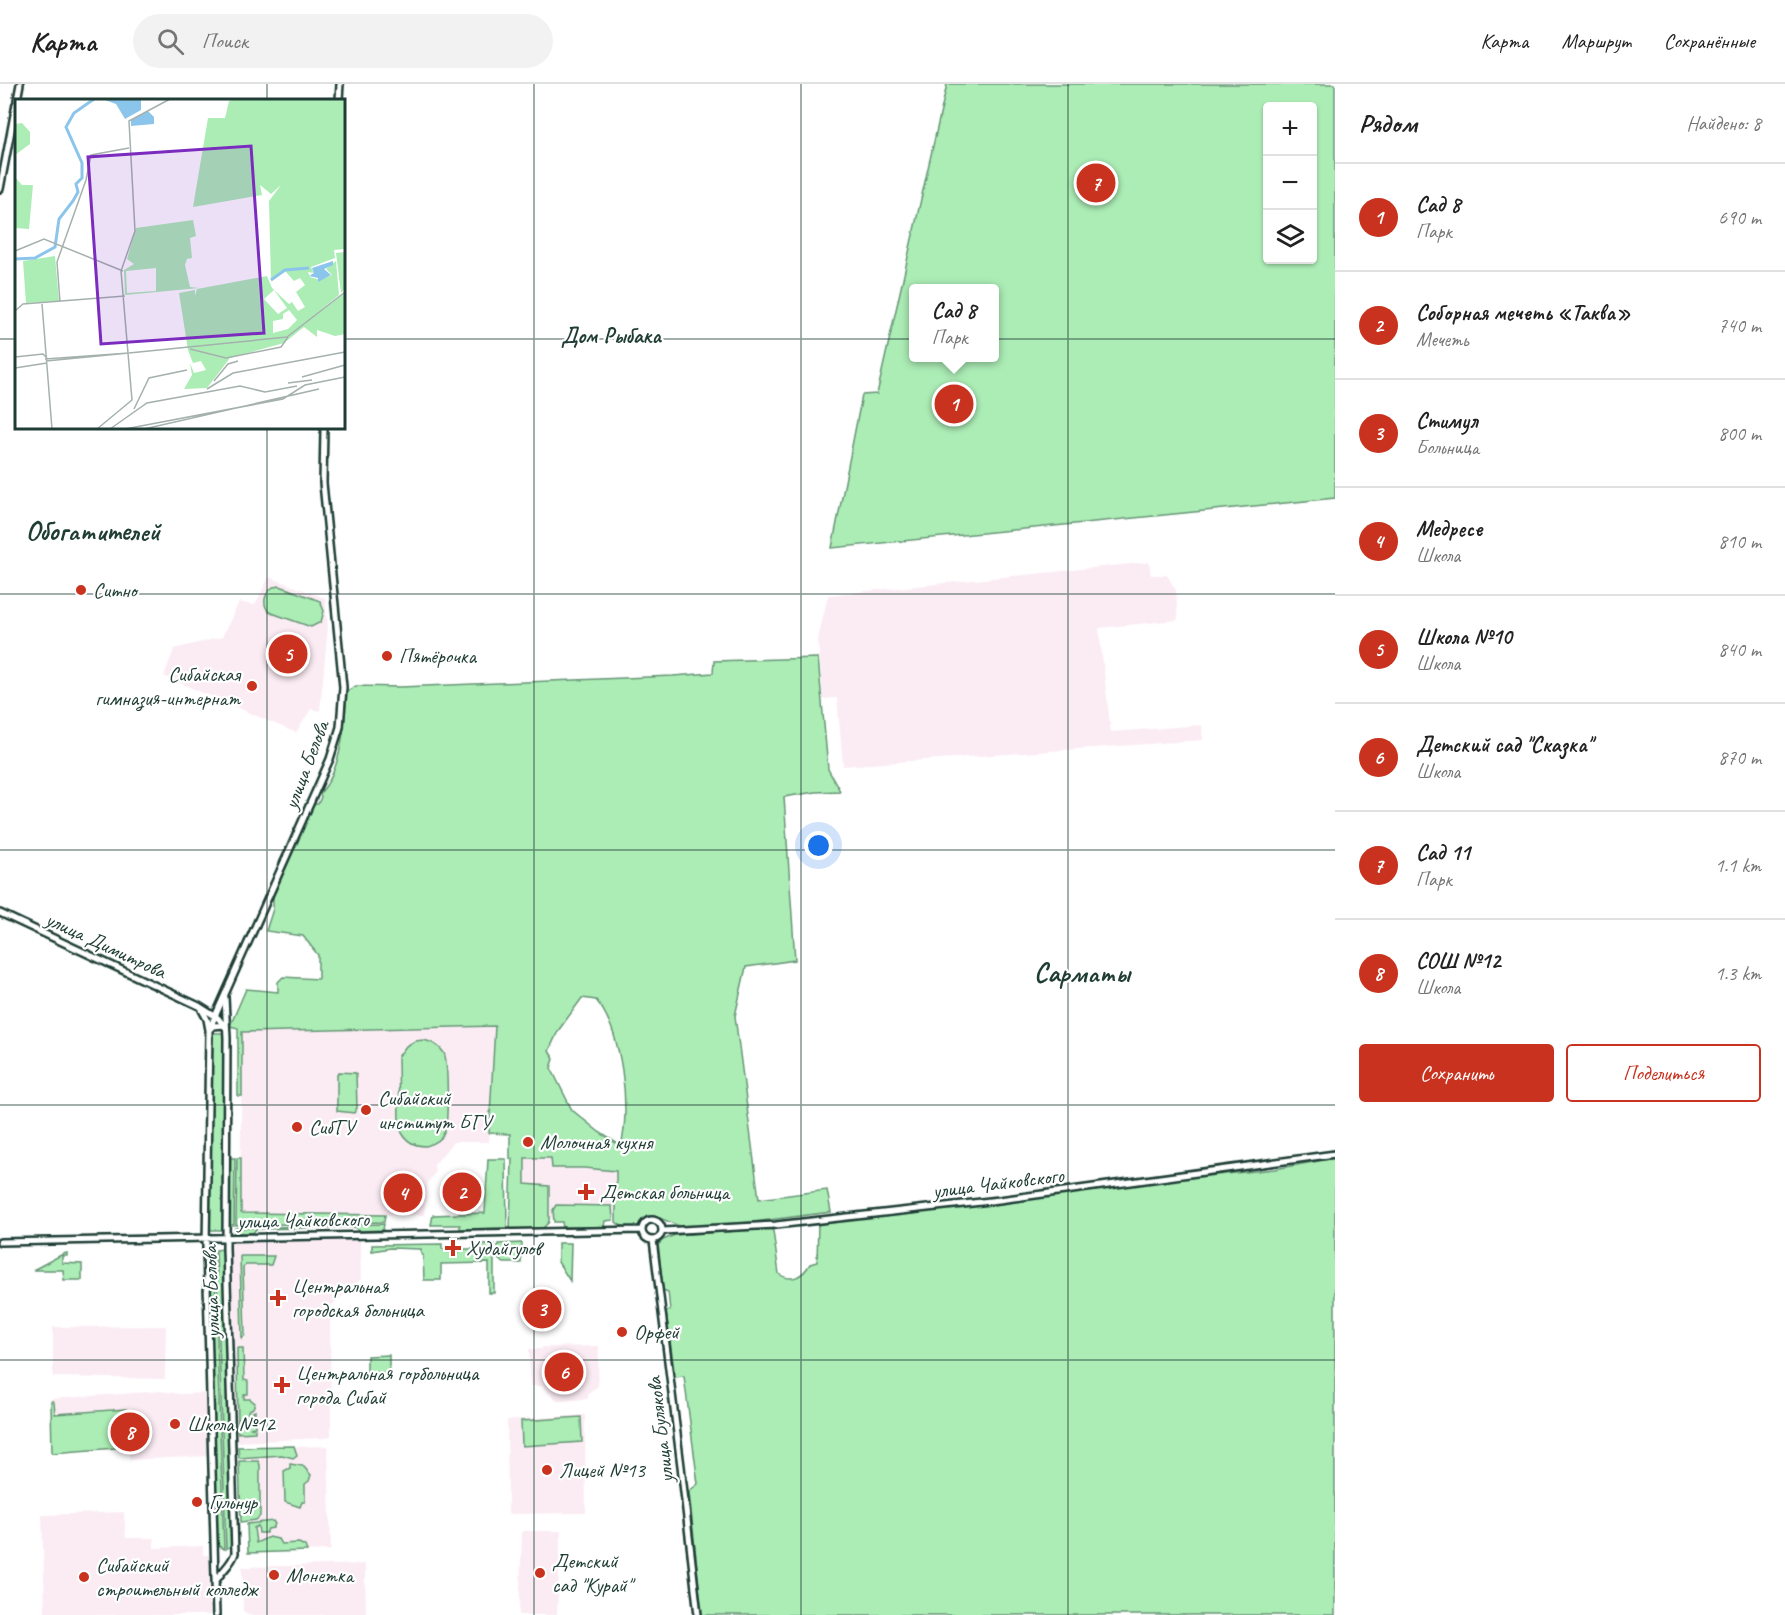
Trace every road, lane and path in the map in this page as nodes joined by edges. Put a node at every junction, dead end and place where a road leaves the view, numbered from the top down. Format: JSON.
{"nodes":[{"id":1,"x":20,"y":84,"type":"edge"},
{"id":2,"x":340,"y":84,"type":"edge"},
{"id":3,"x":18,"y":99,"type":"edge"},
{"id":4,"x":339,"y":99,"type":"edge"},
{"id":5,"x":15,"y":112,"type":"edge"},
{"id":6,"x":0,"y":189,"type":"edge"},
{"id":7,"x":324,"y":429,"type":"edge"},
{"id":8,"x":0,"y":913,"type":"edge"},
{"id":9,"x":226,"y":992,"type":"junction"},
{"id":10,"x":198,"y":1006,"type":"junction"},
{"id":11,"x":214,"y":1015,"type":"junction"},
{"id":12,"x":226,"y":1028,"type":"junction"},
{"id":13,"x":209,"y":1030,"type":"junction"},
{"id":14,"x":1335,"y":1154,"type":"edge"},
{"id":15,"x":642,"y":1230,"type":"junction"},
{"id":16,"x":663,"y":1231,"type":"junction"},
{"id":17,"x":206,"y":1238,"type":"junction"},
{"id":18,"x":226,"y":1238,"type":"junction"},
{"id":19,"x":653,"y":1240,"type":"junction"},
{"id":20,"x":0,"y":1242,"type":"edge"},
{"id":21,"x":214,"y":1560,"type":"junction"},
{"id":22,"x":229,"y":1564,"type":"junction"},
{"id":23,"x":220,"y":1565,"type":"junction"},
{"id":24,"x":215,"y":1572,"type":"junction"},
{"id":25,"x":215,"y":1585,"type":"junction"},
{"id":26,"x":216,"y":1615,"type":"edge"},
{"id":27,"x":698,"y":1615,"type":"edge"}],
"edges":[{"from":1,"to":3,"type":"main road"},
{"from":2,"to":4,"type":"main road"},
{"from":5,"to":6,"type":"main road"},
{"from":7,"to":9,"type":"main road","name":"улица Белова"},
{"from":8,"to":10,"type":"main road","name":"улица Димитрова"},
{"from":9,"to":11,"type":"main road","name":"улица Белова"},
{"from":9,"to":12,"type":"main road","name":"улица Белова"},
{"from":10,"to":11,"type":"main road","name":"улица Димитрова"},
{"from":10,"to":13,"type":"main road"},
{"from":11,"to":12,"type":"main road","name":"улица Димитрова"},
{"from":11,"to":13,"type":"main road","name":"улица Белова"},
{"from":12,"to":13,"type":"main road"},
{"from":12,"to":18,"type":"main road","name":"улица Белова"},
{"from":13,"to":17,"type":"main road","name":"улица Белова"},
{"from":14,"to":16,"type":"main road","name":"улица Чайковского"},
{"from":15,"to":16,"type":"main road"},
{"from":15,"to":18,"type":"main road","name":"улица Чайковского"},
{"from":15,"to":19,"type":"main road"},
{"from":16,"to":19,"type":"main road"},
{"from":17,"to":18,"type":"main road","name":"улица Чайковского"},
{"from":17,"to":20,"type":"main road","name":"улица Чайковского"},
{"from":17,"to":21,"type":"main road","name":"улица Белова"},
{"from":18,"to":22,"type":"main road","name":"улица Белова"},
{"from":19,"to":27,"type":"main road","name":"улица Булякова"},
{"from":21,"to":23,"type":"main road"},
{"from":21,"to":24,"type":"main road","name":"улица Белова"},
{"from":22,"to":23,"type":"main road"},
{"from":22,"to":25,"type":"main road","name":"улица Белова"},
{"from":23,"to":24,"type":"main road"},
{"from":24,"to":25,"type":"main road","name":"улица Белова"},
{"from":25,"to":26,"type":"main road","name":"улица Белова"}]}
